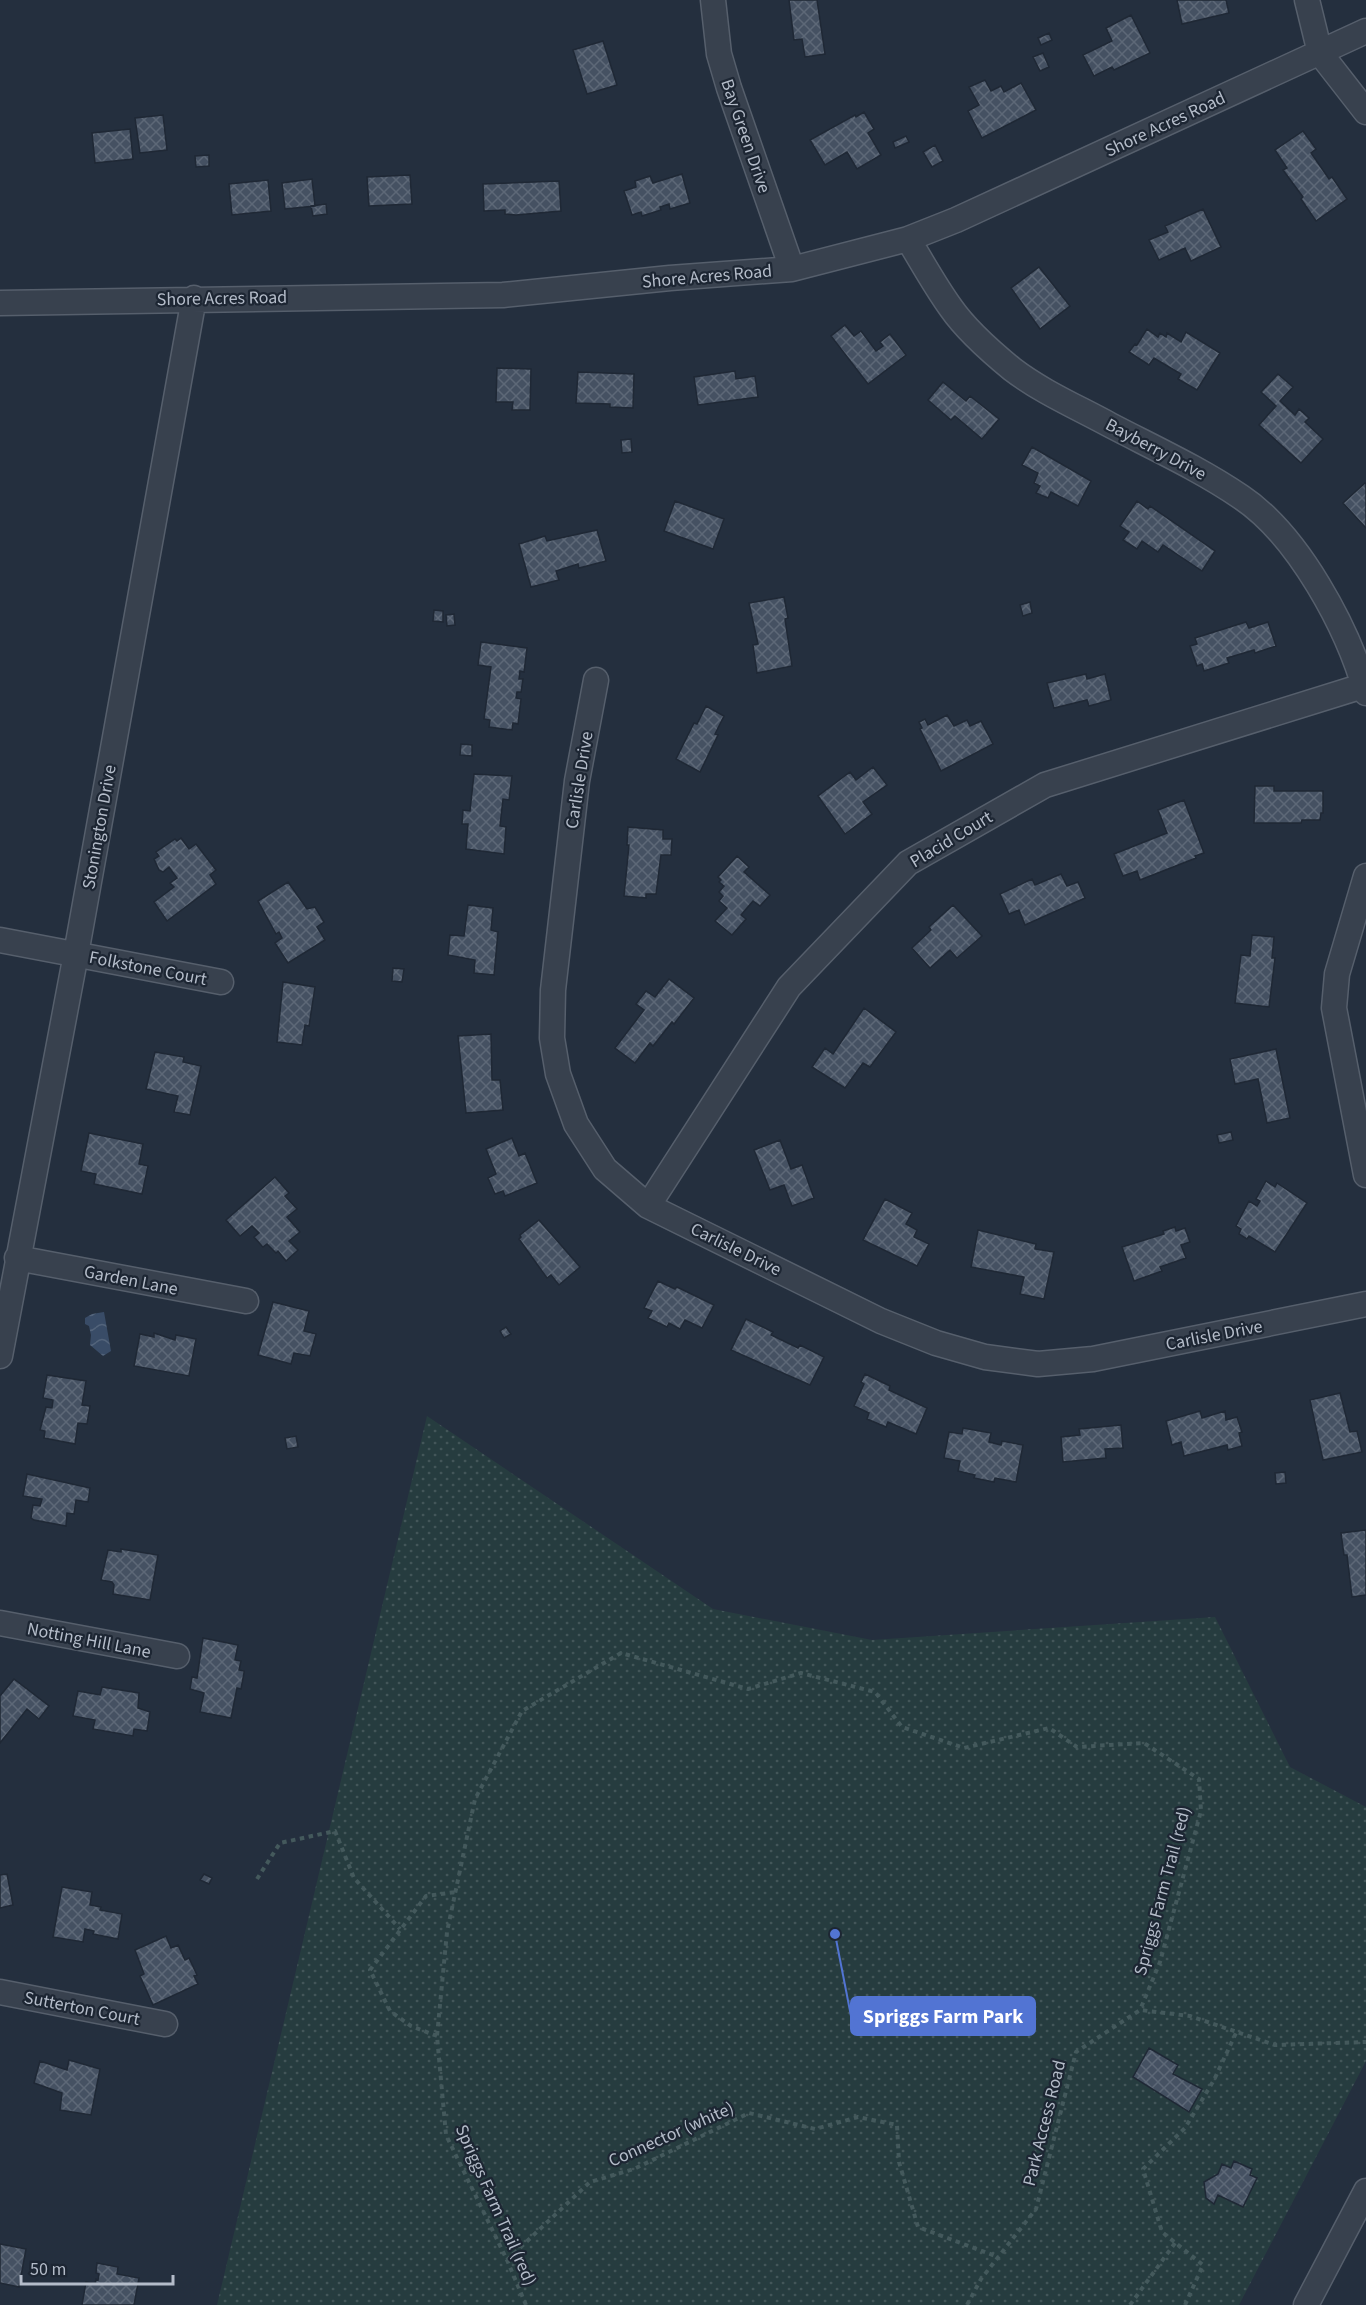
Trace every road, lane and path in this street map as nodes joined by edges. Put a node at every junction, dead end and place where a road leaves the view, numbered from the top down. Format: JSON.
{"nodes":[{"id":1,"x":712,"y":0,"type":"edge"},
{"id":2,"x":1306,"y":0,"type":"edge"},
{"id":3,"x":1366,"y":31,"type":"edge"},
{"id":4,"x":1320,"y":53,"type":"junction"},
{"id":5,"x":1366,"y":112,"type":"edge"},
{"id":6,"x":908,"y":239,"type":"junction"},
{"id":7,"x":792,"y":269,"type":"junction"},
{"id":8,"x":194,"y":298,"type":"junction"},
{"id":9,"x":0,"y":303,"type":"edge"},
{"id":10,"x":596,"y":680,"type":"dead end"},
{"id":11,"x":1365,"y":688,"type":"edge"},
{"id":12,"x":1366,"y":876,"type":"edge"},
{"id":13,"x":0,"y":940,"type":"edge"},
{"id":14,"x":76,"y":954,"type":"junction"},
{"id":15,"x":221,"y":982,"type":"dead end"},
{"id":16,"x":1366,"y":1175,"type":"edge"},
{"id":17,"x":648,"y":1206,"type":"junction"},
{"id":18,"x":17,"y":1258,"type":"junction"},
{"id":19,"x":246,"y":1301,"type":"dead end"},
{"id":20,"x":1366,"y":1304,"type":"edge"},
{"id":21,"x":0,"y":1356,"type":"edge"},
{"id":22,"x":0,"y":1623,"type":"edge"},
{"id":23,"x":177,"y":1656,"type":"dead end"},
{"id":24,"x":257,"y":1879,"type":"dead end"},
{"id":25,"x":456,"y":1892,"type":"junction"},
{"id":26,"x":400,"y":1929,"type":"junction"},
{"id":27,"x":0,"y":1992,"type":"edge"},
{"id":28,"x":1140,"y":2010,"type":"junction"},
{"id":29,"x":165,"y":2024,"type":"dead end"},
{"id":30,"x":1236,"y":2033,"type":"junction"},
{"id":31,"x":437,"y":2036,"type":"junction"},
{"id":32,"x":1366,"y":2042,"type":"edge"},
{"id":33,"x":1366,"y":2191,"type":"edge"},
{"id":34,"x":1175,"y":2243,"type":"junction"},
{"id":35,"x":998,"y":2257,"type":"junction"},
{"id":36,"x":507,"y":2260,"type":"junction"},
{"id":37,"x":526,"y":2305,"type":"edge"},
{"id":38,"x":967,"y":2305,"type":"edge"},
{"id":39,"x":1130,"y":2305,"type":"edge"},
{"id":40,"x":1185,"y":2305,"type":"edge"},
{"id":41,"x":1306,"y":2305,"type":"edge"}],
"edges":[{"from":1,"to":7,"type":"street","name":"Bay Green Drive"},
{"from":2,"to":4,"type":"street"},
{"from":3,"to":4,"type":"street","name":"Shore Acres Road"},
{"from":4,"to":5,"type":"street"},
{"from":4,"to":6,"type":"street","name":"Shore Acres Road"},
{"from":6,"to":7,"type":"street","name":"Shore Acres Road"},
{"from":6,"to":11,"type":"street","name":"Bayberry Drive"},
{"from":7,"to":8,"type":"street","name":"Shore Acres Road"},
{"from":8,"to":9,"type":"street","name":"Shore Acres Road"},
{"from":8,"to":14,"type":"street","name":"Stonington Drive"},
{"from":10,"to":17,"type":"street","name":"Carlisle Drive"},
{"from":11,"to":17,"type":"street","name":"Placid Court"},
{"from":12,"to":16,"type":"street"},
{"from":13,"to":14,"type":"street","name":"Folkstone Court"},
{"from":14,"to":15,"type":"street","name":"Folkstone Court"},
{"from":14,"to":18,"type":"street","name":"Stonington Drive"},
{"from":17,"to":20,"type":"street","name":"Carlisle Drive"},
{"from":18,"to":19,"type":"street","name":"Garden Lane"},
{"from":18,"to":21,"type":"street","name":"Stonington Drive"},
{"from":22,"to":23,"type":"street","name":"Notting Hill Lane"},
{"from":24,"to":26,"type":"path"},
{"from":25,"to":26,"type":"path"},
{"from":25,"to":28,"type":"path","name":"Spriggs Farm Trail (red)"},
{"from":25,"to":31,"type":"path","name":"Spriggs Farm Trail (red)"},
{"from":26,"to":31,"type":"path"},
{"from":27,"to":29,"type":"street","name":"Sutterton Court"},
{"from":28,"to":30,"type":"path"},
{"from":28,"to":35,"type":"path","name":"Park Access Road"},
{"from":30,"to":32,"type":"path"},
{"from":30,"to":34,"type":"path"},
{"from":31,"to":36,"type":"path","name":"Spriggs Farm Trail (red)"},
{"from":33,"to":41,"type":"street"},
{"from":34,"to":39,"type":"path"},
{"from":34,"to":40,"type":"path"},
{"from":35,"to":36,"type":"path","name":"Connector (white)"},
{"from":35,"to":38,"type":"path","name":"Park Access Road"},
{"from":36,"to":37,"type":"path","name":"Spriggs Farm Trail (red)"}]}
